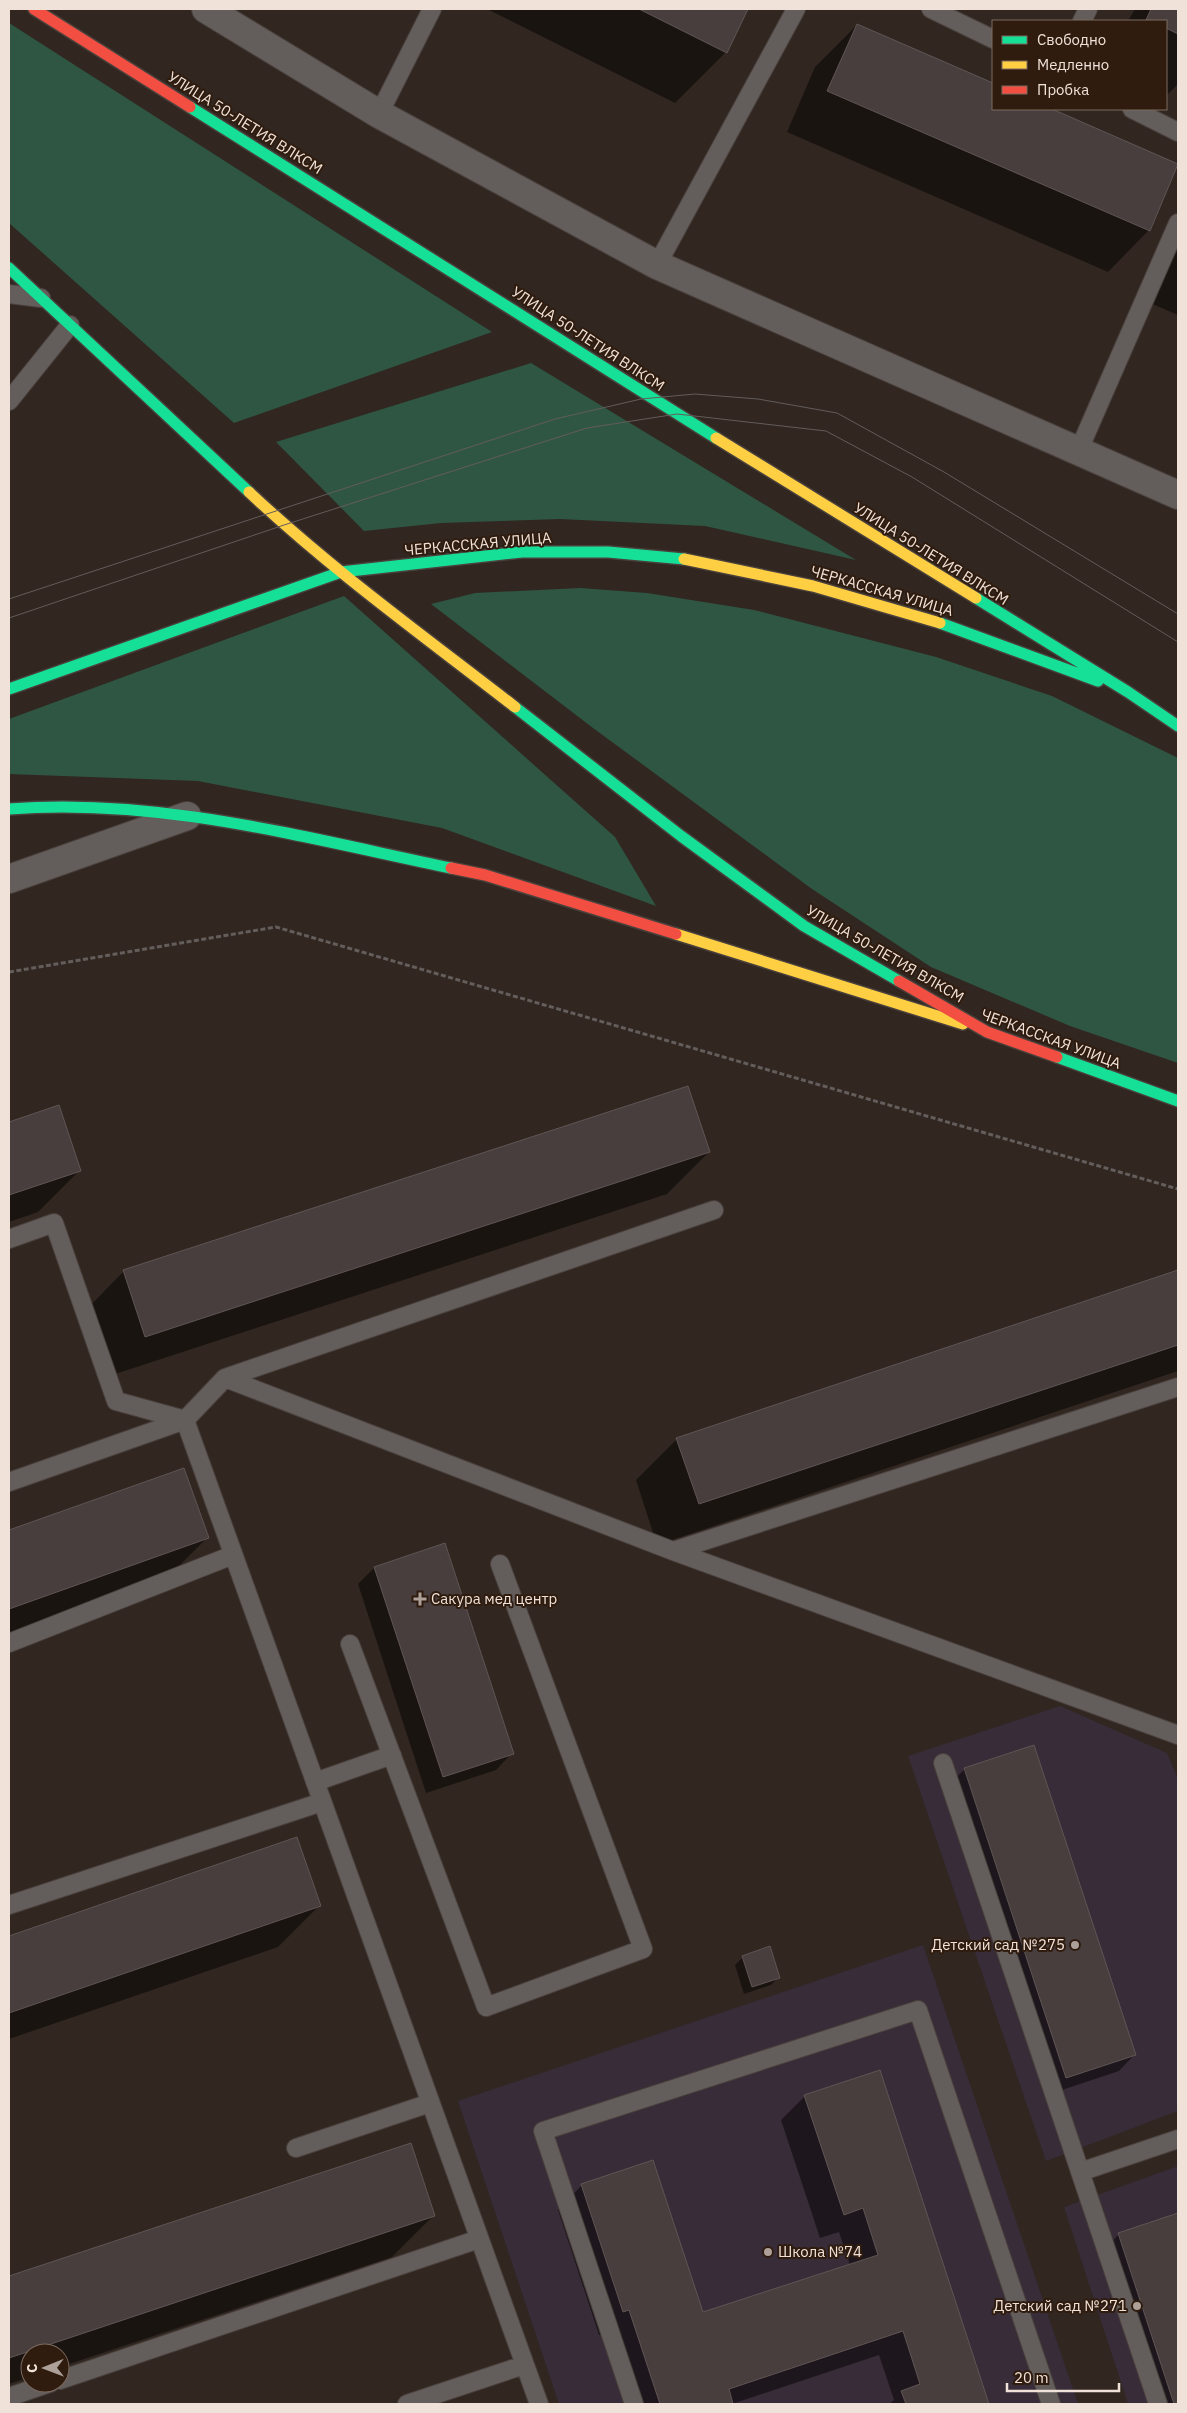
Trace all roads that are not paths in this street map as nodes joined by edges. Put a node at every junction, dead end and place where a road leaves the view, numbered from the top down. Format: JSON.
{"nodes":[{"id":1,"x":34,"y":9,"type":"edge"},
{"id":2,"x":206,"y":9,"type":"edge"},
{"id":3,"x":432,"y":9,"type":"edge"},
{"id":4,"x":796,"y":9,"type":"edge"},
{"id":5,"x":941,"y":11,"type":"edge"},
{"id":6,"x":992,"y":38,"type":"edge"},
{"id":7,"x":1134,"y":110,"type":"edge"},
{"id":8,"x":379,"y":114,"type":"junction"},
{"id":9,"x":1178,"y":132,"type":"edge"},
{"id":10,"x":1178,"y":223,"type":"edge"},
{"id":11,"x":656,"y":265,"type":"junction"},
{"id":12,"x":9,"y":268,"type":"edge"},
{"id":13,"x":9,"y":294,"type":"edge"},
{"id":14,"x":42,"y":298,"type":"junction"},
{"id":15,"x":70,"y":325,"type":"junction"},
{"id":16,"x":9,"y":401,"type":"edge"},
{"id":17,"x":1078,"y":452,"type":"junction"},
{"id":18,"x":1178,"y":495,"type":"edge"},
{"id":19,"x":341,"y":572,"type":"junction"},
{"id":20,"x":9,"y":689,"type":"edge"},
{"id":21,"x":1128,"y":692,"type":"junction"},
{"id":22,"x":1178,"y":726,"type":"edge"},
{"id":23,"x":9,"y":809,"type":"edge"},
{"id":24,"x":187,"y":816,"type":"junction"},
{"id":25,"x":9,"y":879,"type":"edge"},
{"id":26,"x":987,"y":1032,"type":"junction"},
{"id":27,"x":1178,"y":1101,"type":"edge"},
{"id":28,"x":714,"y":1210,"type":"dead end"},
{"id":29,"x":9,"y":1239,"type":"edge"},
{"id":30,"x":225,"y":1378,"type":"junction"},
{"id":31,"x":1178,"y":1387,"type":"edge"},
{"id":32,"x":186,"y":1420,"type":"junction"},
{"id":33,"x":9,"y":1482,"type":"edge"},
{"id":34,"x":673,"y":1551,"type":"junction"},
{"id":35,"x":234,"y":1555,"type":"junction"},
{"id":36,"x":500,"y":1564,"type":"dead end"},
{"id":37,"x":9,"y":1643,"type":"edge"},
{"id":38,"x":350,"y":1644,"type":"dead end"},
{"id":39,"x":1178,"y":1735,"type":"edge"},
{"id":40,"x":392,"y":1756,"type":"junction"},
{"id":41,"x":943,"y":1763,"type":"dead end"},
{"id":42,"x":315,"y":1782,"type":"junction"},
{"id":43,"x":322,"y":1802,"type":"junction"},
{"id":44,"x":9,"y":1905,"type":"edge"},
{"id":45,"x":430,"y":2103,"type":"junction"},
{"id":46,"x":1178,"y":2139,"type":"edge"},
{"id":47,"x":296,"y":2148,"type":"dead end"},
{"id":48,"x":1080,"y":2172,"type":"junction"},
{"id":49,"x":479,"y":2239,"type":"junction"},
{"id":50,"x":524,"y":2365,"type":"junction"},
{"id":51,"x":70,"y":2377,"type":"edge"},
{"id":52,"x":407,"y":2404,"type":"edge"},
{"id":53,"x":539,"y":2404,"type":"edge"},
{"id":54,"x":634,"y":2404,"type":"edge"},
{"id":55,"x":1051,"y":2404,"type":"edge"},
{"id":56,"x":1158,"y":2404,"type":"edge"}],
"edges":[{"from":1,"to":21,"type":"main road","name":"УЛИЦА 50-ЛЕТИЯ ВЛКСМ"},
{"from":2,"to":8,"type":"street"},
{"from":3,"to":8,"type":"lane"},
{"from":4,"to":11,"type":"lane"},
{"from":5,"to":6,"type":"lane"},
{"from":7,"to":9,"type":"lane"},
{"from":8,"to":11,"type":"street"},
{"from":10,"to":17,"type":"lane"},
{"from":11,"to":17,"type":"street"},
{"from":12,"to":14,"type":"main road","name":"УЛИЦА 50-ЛЕТИЯ ВЛКСМ"},
{"from":13,"to":14,"type":"lane"},
{"from":14,"to":15,"type":"main road","name":"УЛИЦА 50-ЛЕТИЯ ВЛКСМ"},
{"from":15,"to":16,"type":"lane"},
{"from":15,"to":19,"type":"main road","name":"УЛИЦА 50-ЛЕТИЯ ВЛКСМ"},
{"from":17,"to":18,"type":"street"},
{"from":19,"to":20,"type":"main road","name":"ЧЕРКАССКАЯ УЛИЦА"},
{"from":19,"to":21,"type":"main road","name":"ЧЕРКАССКАЯ УЛИЦА"},
{"from":19,"to":26,"type":"main road","name":"УЛИЦА 50-ЛЕТИЯ ВЛКСМ"},
{"from":21,"to":22,"type":"main road","name":"ЧЕРКАССКАЯ УЛИЦА"},
{"from":23,"to":24,"type":"main road","name":"ЧЕРКАССКАЯ УЛИЦА"},
{"from":24,"to":25,"type":"street"},
{"from":24,"to":26,"type":"main road","name":"ЧЕРКАССКАЯ УЛИЦА"},
{"from":26,"to":27,"type":"main road","name":"ЧЕРКАССКАЯ УЛИЦА"},
{"from":28,"to":30,"type":"lane"},
{"from":29,"to":32,"type":"lane"},
{"from":30,"to":32,"type":"lane"},
{"from":30,"to":34,"type":"lane"},
{"from":31,"to":34,"type":"lane"},
{"from":32,"to":33,"type":"lane"},
{"from":32,"to":35,"type":"lane"},
{"from":34,"to":39,"type":"lane"},
{"from":35,"to":37,"type":"lane"},
{"from":35,"to":42,"type":"lane"},
{"from":36,"to":40,"type":"lane"},
{"from":38,"to":40,"type":"lane"},
{"from":40,"to":42,"type":"lane"},
{"from":41,"to":48,"type":"lane"},
{"from":42,"to":43,"type":"lane"},
{"from":43,"to":44,"type":"lane"},
{"from":43,"to":45,"type":"lane"},
{"from":45,"to":47,"type":"lane"},
{"from":45,"to":49,"type":"lane"},
{"from":46,"to":48,"type":"lane"},
{"from":48,"to":56,"type":"lane"},
{"from":49,"to":50,"type":"lane"},
{"from":49,"to":51,"type":"lane"},
{"from":50,"to":52,"type":"lane"},
{"from":50,"to":53,"type":"lane"},
{"from":54,"to":55,"type":"lane"}]}
